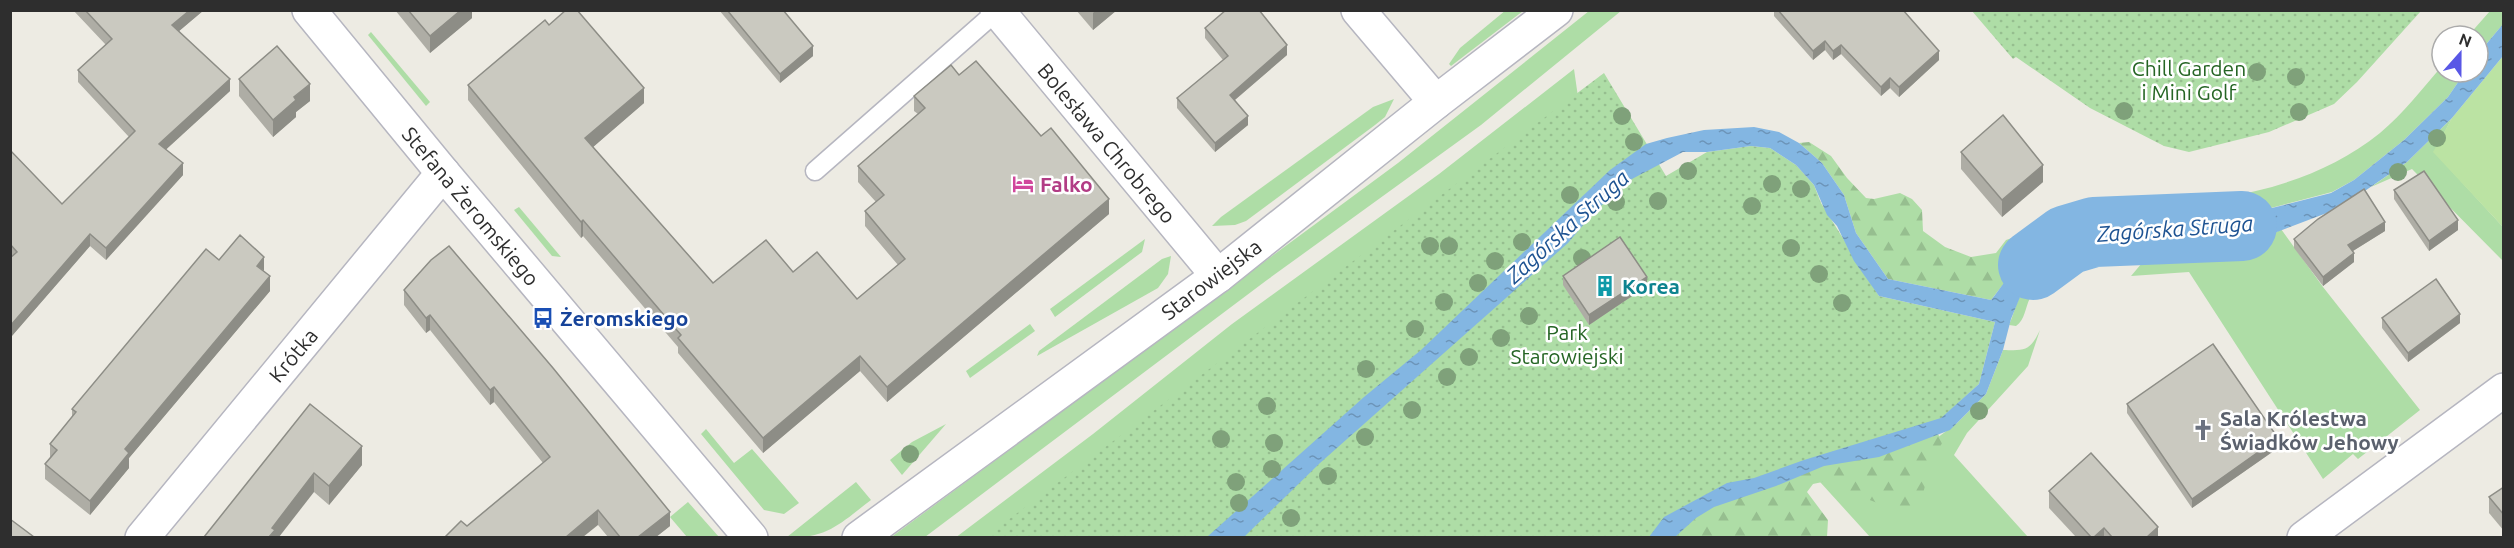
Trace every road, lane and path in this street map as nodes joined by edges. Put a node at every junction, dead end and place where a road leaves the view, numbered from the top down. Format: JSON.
{"nodes":[{"id":1,"x":309,"y":10,"type":"edge"},
{"id":2,"x":1358,"y":10,"type":"edge"},
{"id":3,"x":1556,"y":10,"type":"edge"},
{"id":4,"x":997,"y":11,"type":"edge"},
{"id":5,"x":1436,"y":102,"type":"junction"},
{"id":6,"x":815,"y":171,"type":"dead end"},
{"id":7,"x":443,"y":173,"type":"junction"},
{"id":8,"x":1218,"y":276,"type":"junction"},
{"id":9,"x":2504,"y":390,"type":"edge"},
{"id":10,"x":142,"y":537,"type":"edge"},
{"id":11,"x":751,"y":537,"type":"edge"},
{"id":12,"x":860,"y":537,"type":"edge"},
{"id":13,"x":2304,"y":537,"type":"edge"}],
"edges":[{"from":1,"to":7,"type":"street","name":"Stefana Żeromskiego"},
{"from":2,"to":5,"type":"street"},
{"from":3,"to":5,"type":"street","name":"Starowiejska"},
{"from":4,"to":6,"type":"lane"},
{"from":4,"to":8,"type":"street","name":"Bolesława Chrobrego"},
{"from":5,"to":8,"type":"street","name":"Starowiejska"},
{"from":7,"to":10,"type":"street","name":"Krótka"},
{"from":7,"to":11,"type":"street","name":"Stefana Żeromskiego"},
{"from":8,"to":12,"type":"street","name":"Starowiejska"},
{"from":9,"to":13,"type":"street"}]}
